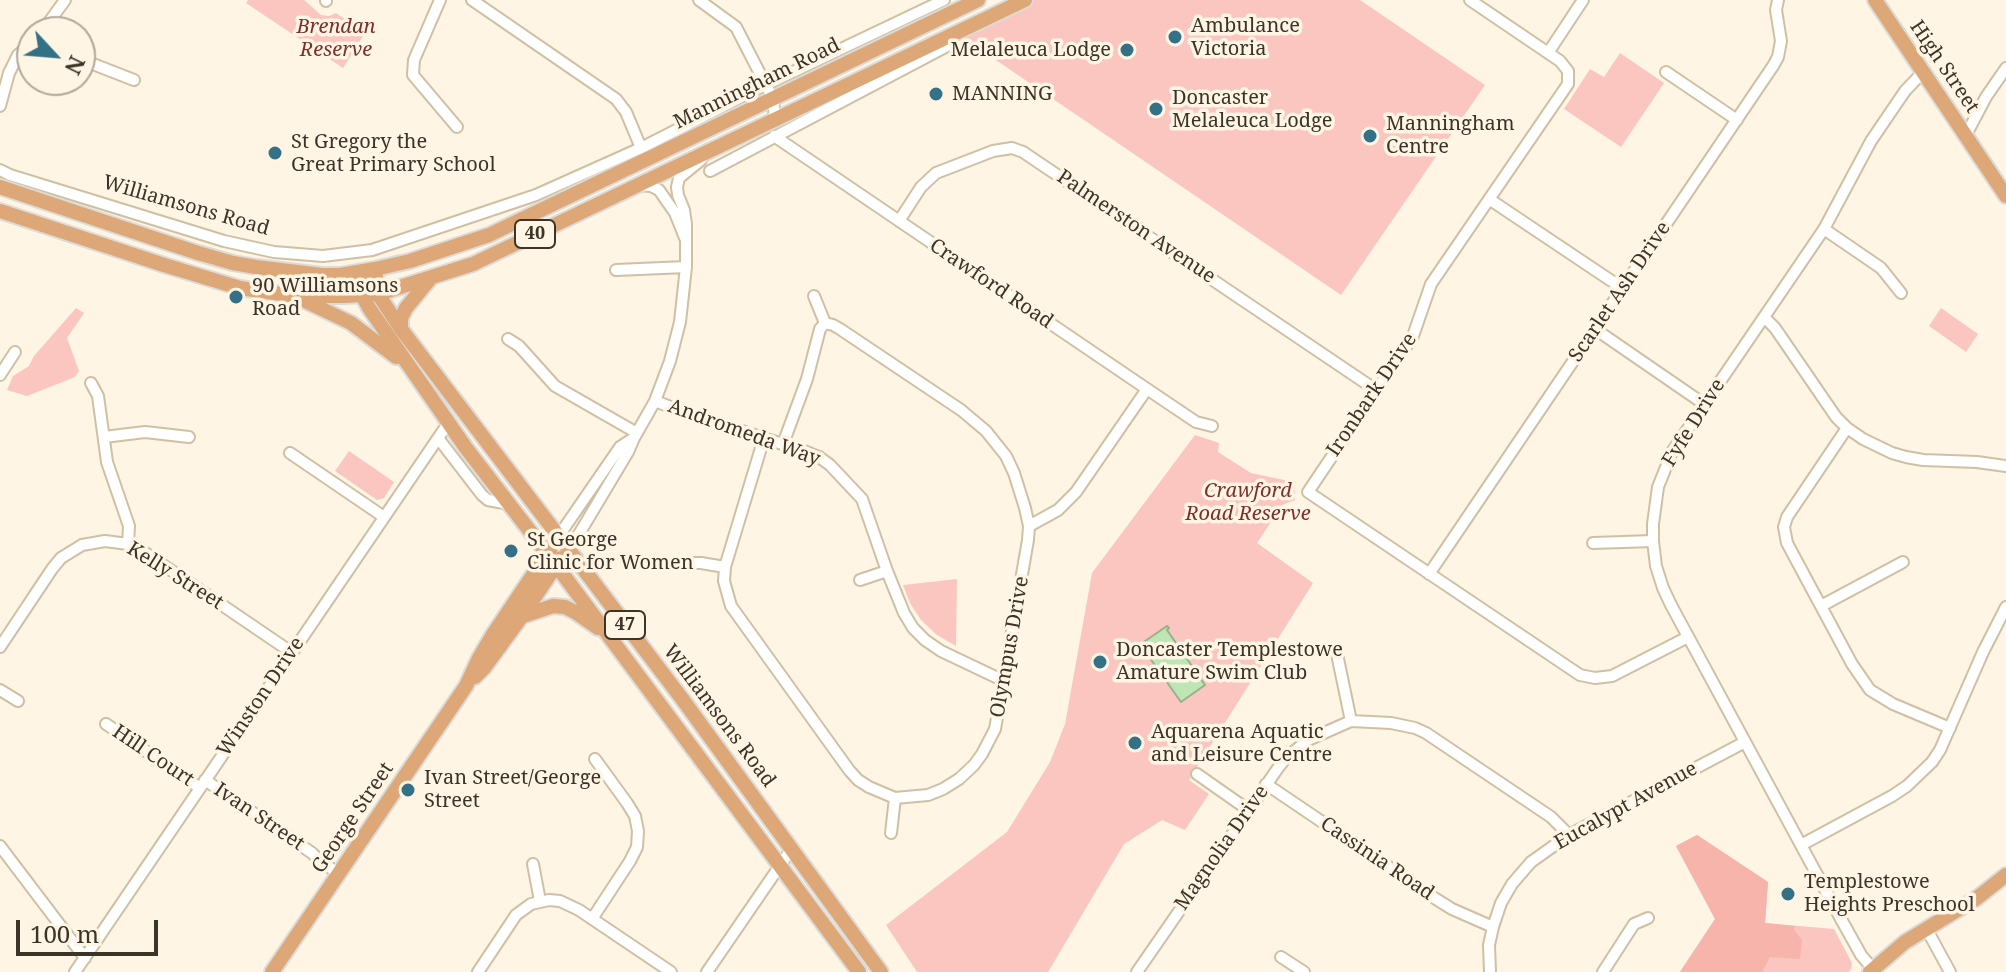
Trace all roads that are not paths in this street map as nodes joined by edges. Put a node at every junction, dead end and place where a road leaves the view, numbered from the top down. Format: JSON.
{"nodes":[{"id":1,"x":440,"y":0,"type":"edge"},
{"id":2,"x":472,"y":0,"type":"edge"},
{"id":3,"x":699,"y":0,"type":"edge"},
{"id":4,"x":944,"y":0,"type":"edge"},
{"id":5,"x":978,"y":0,"type":"edge"},
{"id":6,"x":1025,"y":0,"type":"edge"},
{"id":7,"x":1470,"y":0,"type":"edge"},
{"id":8,"x":1583,"y":0,"type":"edge"},
{"id":9,"x":1778,"y":0,"type":"edge"},
{"id":10,"x":1875,"y":0,"type":"edge"},
{"id":11,"x":954,"y":34,"type":"junction"},
{"id":12,"x":1548,"y":53,"type":"junction"},
{"id":13,"x":96,"y":65,"type":"edge"},
{"id":14,"x":2006,"y":68,"type":"edge"},
{"id":15,"x":4,"y":71,"type":"edge"},
{"id":16,"x":1666,"y":72,"type":"dead end"},
{"id":17,"x":1923,"y":72,"type":"junction"},
{"id":18,"x":134,"y":80,"type":"dead end"},
{"id":19,"x":766,"y":84,"type":"junction"},
{"id":20,"x":773,"y":99,"type":"junction"},
{"id":21,"x":0,"y":106,"type":"edge"},
{"id":22,"x":775,"y":119,"type":"junction"},
{"id":23,"x":1737,"y":120,"type":"junction"},
{"id":24,"x":457,"y":127,"type":"dead end"},
{"id":25,"x":1962,"y":129,"type":"junction"},
{"id":26,"x":741,"y":135,"type":"junction"},
{"id":27,"x":774,"y":136,"type":"junction"},
{"id":28,"x":759,"y":144,"type":"junction"},
{"id":29,"x":721,"y":145,"type":"junction"},
{"id":30,"x":641,"y":148,"type":"junction"},
{"id":31,"x":661,"y":152,"type":"junction"},
{"id":32,"x":669,"y":170,"type":"junction"},
{"id":33,"x":710,"y":171,"type":"dead end"},
{"id":34,"x":4,"y":180,"type":"edge"},
{"id":35,"x":638,"y":185,"type":"junction"},
{"id":36,"x":536,"y":195,"type":"junction"},
{"id":37,"x":2006,"y":196,"type":"edge"},
{"id":38,"x":1489,"y":199,"type":"junction"},
{"id":39,"x":554,"y":204,"type":"junction"},
{"id":40,"x":0,"y":211,"type":"edge"},
{"id":41,"x":528,"y":216,"type":"junction"},
{"id":42,"x":899,"y":221,"type":"junction"},
{"id":43,"x":1824,"y":229,"type":"junction"},
{"id":44,"x":686,"y":239,"type":"junction"},
{"id":45,"x":686,"y":267,"type":"junction"},
{"id":46,"x":375,"y":269,"type":"junction"},
{"id":47,"x":616,"y":270,"type":"dead end"},
{"id":48,"x":359,"y":272,"type":"junction"},
{"id":49,"x":340,"y":275,"type":"joint"},
{"id":50,"x":431,"y":279,"type":"junction"},
{"id":51,"x":1622,"y":288,"type":"junction"},
{"id":52,"x":1901,"y":293,"type":"dead end"},
{"id":53,"x":378,"y":294,"type":"junction"},
{"id":54,"x":362,"y":295,"type":"junction"},
{"id":55,"x":295,"y":296,"type":"junction"},
{"id":56,"x":814,"y":296,"type":"dead end"},
{"id":57,"x":1764,"y":317,"type":"junction"},
{"id":58,"x":825,"y":323,"type":"junction"},
{"id":59,"x":401,"y":329,"type":"junction"},
{"id":60,"x":1595,"y":329,"type":"junction"},
{"id":61,"x":508,"y":339,"type":"dead end"},
{"id":62,"x":15,"y":352,"type":"dead end"},
{"id":63,"x":411,"y":370,"type":"junction"},
{"id":64,"x":0,"y":375,"type":"edge"},
{"id":65,"x":91,"y":383,"type":"dead end"},
{"id":66,"x":1147,"y":389,"type":"junction"},
{"id":67,"x":1376,"y":390,"type":"junction"},
{"id":68,"x":655,"y":401,"type":"junction"},
{"id":69,"x":1704,"y":404,"type":"junction"},
{"id":70,"x":449,"y":422,"type":"junction"},
{"id":71,"x":1212,"y":426,"type":"dead end"},
{"id":72,"x":1847,"y":428,"type":"junction"},
{"id":73,"x":635,"y":435,"type":"junction"},
{"id":74,"x":104,"y":437,"type":"junction"},
{"id":75,"x":189,"y":437,"type":"dead end"},
{"id":76,"x":438,"y":438,"type":"junction"},
{"id":77,"x":764,"y":438,"type":"junction"},
{"id":78,"x":783,"y":444,"type":"junction"},
{"id":79,"x":290,"y":453,"type":"dead end"},
{"id":80,"x":2006,"y":466,"type":"edge"},
{"id":81,"x":509,"y":504,"type":"junction"},
{"id":82,"x":384,"y":517,"type":"junction"},
{"id":83,"x":1029,"y":526,"type":"junction"},
{"id":84,"x":1653,"y":541,"type":"junction"},
{"id":85,"x":562,"y":543,"type":"junction"},
{"id":86,"x":1593,"y":543,"type":"dead end"},
{"id":87,"x":128,"y":544,"type":"junction"},
{"id":88,"x":552,"y":559,"type":"junction"},
{"id":89,"x":1903,"y":562,"type":"dead end"},
{"id":90,"x":680,"y":563,"type":"dead end"},
{"id":91,"x":725,"y":567,"type":"junction"},
{"id":92,"x":887,"y":571,"type":"junction"},
{"id":93,"x":1429,"y":574,"type":"junction"},
{"id":94,"x":860,"y":580,"type":"dead end"},
{"id":95,"x":1821,"y":606,"type":"junction"},
{"id":96,"x":2006,"y":607,"type":"edge"},
{"id":97,"x":522,"y":616,"type":"junction"},
{"id":98,"x":607,"y":634,"type":"junction"},
{"id":99,"x":1688,"y":637,"type":"junction"},
{"id":100,"x":0,"y":647,"type":"edge"},
{"id":101,"x":291,"y":652,"type":"junction"},
{"id":102,"x":1337,"y":654,"type":"dead end"},
{"id":103,"x":1004,"y":681,"type":"junction"},
{"id":104,"x":466,"y":686,"type":"junction"},
{"id":105,"x":0,"y":690,"type":"edge"},
{"id":106,"x":18,"y":701,"type":"dead end"},
{"id":107,"x":1351,"y":721,"type":"junction"},
{"id":108,"x":106,"y":724,"type":"dead end"},
{"id":109,"x":1950,"y":728,"type":"junction"},
{"id":110,"x":1745,"y":742,"type":"junction"},
{"id":111,"x":595,"y":759,"type":"dead end"},
{"id":112,"x":1197,"y":774,"type":"dead end"},
{"id":113,"x":202,"y":784,"type":"junction"},
{"id":114,"x":1266,"y":784,"type":"junction"},
{"id":115,"x":895,"y":798,"type":"junction"},
{"id":116,"x":1247,"y":809,"type":"junction"},
{"id":117,"x":891,"y":833,"type":"dead end"},
{"id":118,"x":1569,"y":835,"type":"junction"},
{"id":119,"x":1801,"y":845,"type":"junction"},
{"id":120,"x":0,"y":846,"type":"edge"},
{"id":121,"x":792,"y":848,"type":"junction"},
{"id":122,"x":533,"y":864,"type":"dead end"},
{"id":123,"x":780,"y":865,"type":"junction"},
{"id":124,"x":340,"y":871,"type":"junction"},
{"id":125,"x":2006,"y":875,"type":"edge"},
{"id":126,"x":540,"y":901,"type":"junction"},
{"id":127,"x":1648,"y":918,"type":"dead end"},
{"id":128,"x":592,"y":919,"type":"junction"},
{"id":129,"x":1493,"y":927,"type":"junction"},
{"id":130,"x":1926,"y":928,"type":"junction"},
{"id":131,"x":1281,"y":957,"type":"dead end"},
{"id":132,"x":85,"y":958,"type":"junction"},
{"id":133,"x":850,"y":968,"type":"edge"},
{"id":134,"x":1872,"y":970,"type":"edge"},
{"id":135,"x":75,"y":972,"type":"edge"},
{"id":136,"x":272,"y":972,"type":"edge"},
{"id":137,"x":478,"y":972,"type":"edge"},
{"id":138,"x":671,"y":972,"type":"edge"},
{"id":139,"x":707,"y":972,"type":"edge"},
{"id":140,"x":881,"y":972,"type":"edge"},
{"id":141,"x":1137,"y":972,"type":"edge"},
{"id":142,"x":1304,"y":972,"type":"edge"},
{"id":143,"x":1490,"y":972,"type":"edge"},
{"id":144,"x":1603,"y":972,"type":"edge"},
{"id":145,"x":1950,"y":972,"type":"edge"}],
"edges":[{"from":1,"to":24,"type":"street"},
{"from":2,"to":30,"type":"street"},
{"from":3,"to":19,"type":"street"},
{"from":4,"to":19,"type":"street","name":"Manningham Road"},
{"from":5,"to":20,"type":"main road","name":"Manningham Road","number":"40"},
{"from":6,"to":11,"type":"main road","name":"Manningham Road","number":"40"},
{"from":7,"to":12,"type":"street"},
{"from":8,"to":12,"type":"street"},
{"from":9,"to":23,"type":"street","name":"Scarlet Ash Drive"},
{"from":10,"to":17,"type":"main road","name":"High Street"},
{"from":11,"to":22,"type":"main road","name":"Manningham Road","number":"40"},
{"from":11,"to":27,"type":"street","name":"Manningham Road"},
{"from":12,"to":38,"type":"street","name":"Ironbark Drive"},
{"from":13,"to":18,"type":"street"},
{"from":14,"to":25,"type":"street"},
{"from":15,"to":21,"type":"street"},
{"from":16,"to":23,"type":"street"},
{"from":17,"to":25,"type":"main road","name":"High Street"},
{"from":17,"to":43,"type":"street","name":"Fyfe Drive"},
{"from":19,"to":20,"type":"street"},
{"from":19,"to":30,"type":"street","name":"Manningham Road"},
{"from":20,"to":22,"type":"street"},
{"from":20,"to":31,"type":"main road","name":"Manningham Road","number":"40"},
{"from":22,"to":26,"type":"main road","name":"Manningham Road","number":"40"},
{"from":23,"to":51,"type":"street","name":"Scarlet Ash Drive"},
{"from":25,"to":37,"type":"main road","name":"High Street"},
{"from":26,"to":28,"type":"street","name":"Manningham Road"},
{"from":26,"to":29,"type":"main road","name":"Manningham Road","number":"40"},
{"from":27,"to":28,"type":"street","name":"Manningham Road"},
{"from":27,"to":42,"type":"street","name":"Crawford Road"},
{"from":28,"to":33,"type":"street","name":"Manningham Road"},
{"from":29,"to":32,"type":"main road","name":"Manningham Road","number":"40"},
{"from":29,"to":44,"type":"street"},
{"from":30,"to":36,"type":"street","name":"Manningham Road"},
{"from":31,"to":32,"type":"main road"},
{"from":31,"to":39,"type":"main road","name":"Manningham Road","number":"40"},
{"from":32,"to":35,"type":"main road","name":"Manningham Road","number":"40"},
{"from":34,"to":36,"type":"street","name":"Williamsons Road"},
{"from":34,"to":49,"type":"main road","name":"Williamsons Road","number":"40"},
{"from":35,"to":44,"type":"street"},
{"from":35,"to":50,"type":"main road","name":"Manningham Road","number":"40"},
{"from":36,"to":39,"type":"street"},
{"from":36,"to":41,"type":"street"},
{"from":38,"to":51,"type":"street"},
{"from":38,"to":67,"type":"street","name":"Ironbark Drive"},
{"from":39,"to":41,"type":"main road","name":"Manningham Road","number":"40"},
{"from":40,"to":55,"type":"main road","number":"40"},
{"from":41,"to":46,"type":"main road","name":"Manningham Road","number":"40"},
{"from":42,"to":66,"type":"street","name":"Crawford Road"},
{"from":42,"to":67,"type":"street","name":"Palmerston Avenue"},
{"from":43,"to":52,"type":"street"},
{"from":43,"to":57,"type":"street","name":"Fyfe Drive"},
{"from":44,"to":45,"type":"street"},
{"from":45,"to":47,"type":"street"},
{"from":45,"to":68,"type":"street"},
{"from":46,"to":48,"type":"main road","name":"Manningham Road","number":"40"},
{"from":46,"to":53,"type":"main road","number":"47"},
{"from":48,"to":49,"type":"main road","name":"Manningham Road","number":"40"},
{"from":48,"to":54,"type":"main road","number":"47"},
{"from":50,"to":53,"type":"main road","name":"Manningham Road","number":"40"},
{"from":50,"to":59,"type":"main road"},
{"from":51,"to":60,"type":"street","name":"Scarlet Ash Drive"},
{"from":53,"to":54,"type":"main road","name":"Manningham Road","number":"40"},
{"from":53,"to":59,"type":"main road","name":"Williamsons Road","number":"47"},
{"from":54,"to":55,"type":"main road","name":"Manningham Road","number":"40"},
{"from":54,"to":63,"type":"main road","name":"Williamsons Road","number":"47"},
{"from":55,"to":63,"type":"main road"},
{"from":56,"to":58,"type":"street"},
{"from":57,"to":69,"type":"street","name":"Fyfe Drive"},
{"from":57,"to":72,"type":"street"},
{"from":58,"to":78,"type":"street"},
{"from":58,"to":83,"type":"street","name":"Olympus Drive"},
{"from":59,"to":85,"type":"main road","name":"Williamsons Road","number":"47"},
{"from":60,"to":69,"type":"street"},
{"from":60,"to":93,"type":"street","name":"Scarlet Ash Drive"},
{"from":61,"to":73,"type":"street"},
{"from":62,"to":64,"type":"street"},
{"from":63,"to":70,"type":"main road","name":"Williamsons Road","number":"47"},
{"from":65,"to":74,"type":"street"},
{"from":66,"to":71,"type":"street","name":"Crawford Road"},
{"from":66,"to":83,"type":"street"},
{"from":67,"to":93,"type":"street","name":"Ironbark Drive"},
{"from":68,"to":73,"type":"street"},
{"from":68,"to":77,"type":"street","name":"Andromeda Way"},
{"from":69,"to":84,"type":"street","name":"Fyfe Drive"},
{"from":70,"to":76,"type":"street","name":"Winston Drive"},
{"from":70,"to":81,"type":"main road","name":"Williamsons Road","number":"47"},
{"from":72,"to":80,"type":"street"},
{"from":72,"to":95,"type":"street"},
{"from":73,"to":85,"type":"street"},
{"from":74,"to":75,"type":"street"},
{"from":74,"to":87,"type":"street"},
{"from":76,"to":81,"type":"street","name":"Williamsons Road"},
{"from":76,"to":82,"type":"street","name":"Winston Drive"},
{"from":77,"to":78,"type":"street","name":"Andromeda Way"},
{"from":77,"to":91,"type":"street"},
{"from":78,"to":92,"type":"street","name":"Andromeda Way"},
{"from":79,"to":82,"type":"street"},
{"from":81,"to":88,"type":"main road","name":"Williamsons Road","number":"47"},
{"from":82,"to":101,"type":"street","name":"Winston Drive"},
{"from":83,"to":103,"type":"street","name":"Olympus Drive"},
{"from":84,"to":86,"type":"street"},
{"from":84,"to":99,"type":"street","name":"Fyfe Drive"},
{"from":85,"to":88,"type":"main road"},
{"from":85,"to":121,"type":"main road","name":"Williamsons Road","number":"47"},
{"from":87,"to":100,"type":"street","name":"Kelly Street"},
{"from":87,"to":101,"type":"street","name":"Kelly Street"},
{"from":88,"to":97,"type":"main road","name":"George Street"},
{"from":88,"to":98,"type":"main road","name":"Williamsons Road","number":"47"},
{"from":88,"to":104,"type":"main road","name":"George Street"},
{"from":89,"to":95,"type":"street"},
{"from":90,"to":91,"type":"street"},
{"from":91,"to":115,"type":"street"},
{"from":92,"to":94,"type":"street"},
{"from":92,"to":103,"type":"street","name":"Andromeda Way"},
{"from":93,"to":99,"type":"street","name":"Ironbark Drive"},
{"from":95,"to":109,"type":"street"},
{"from":96,"to":109,"type":"street"},
{"from":97,"to":98,"type":"main road"},
{"from":97,"to":104,"type":"main road","name":"George Street"},
{"from":98,"to":123,"type":"main road","name":"Williamsons Road","number":"47"},
{"from":99,"to":110,"type":"street","name":"Fyfe Drive"},
{"from":101,"to":113,"type":"street","name":"Winston Drive"},
{"from":102,"to":107,"type":"street"},
{"from":103,"to":115,"type":"street","name":"Olympus Drive"},
{"from":104,"to":124,"type":"main road","name":"George Street"},
{"from":105,"to":106,"type":"street"},
{"from":107,"to":114,"type":"street","name":"Magnolia Drive"},
{"from":107,"to":118,"type":"street","name":"Magnolia Drive"},
{"from":108,"to":113,"type":"street","name":"Hill Court"},
{"from":109,"to":119,"type":"street"},
{"from":110,"to":118,"type":"street","name":"Eucalypt Avenue"},
{"from":110,"to":119,"type":"street","name":"Fyfe Drive"},
{"from":111,"to":128,"type":"street"},
{"from":112,"to":116,"type":"street"},
{"from":113,"to":124,"type":"street","name":"Ivan Street"},
{"from":113,"to":132,"type":"street","name":"Winston Drive"},
{"from":114,"to":116,"type":"street","name":"Magnolia Drive"},
{"from":114,"to":129,"type":"street","name":"Cassinia Road"},
{"from":115,"to":117,"type":"street"},
{"from":116,"to":141,"type":"street","name":"Magnolia Drive"},
{"from":118,"to":129,"type":"street","name":"Eucalypt Avenue"},
{"from":119,"to":134,"type":"street","name":"Fyfe Drive"},
{"from":120,"to":132,"type":"street"},
{"from":121,"to":123,"type":"street"},
{"from":121,"to":140,"type":"main road","name":"Williamsons Road","number":"47"},
{"from":122,"to":126,"type":"street"},
{"from":123,"to":133,"type":"main road","name":"Williamsons Road","number":"47"},
{"from":123,"to":139,"type":"street"},
{"from":124,"to":136,"type":"main road","name":"George Street"},
{"from":125,"to":130,"type":"main road"},
{"from":126,"to":128,"type":"street"},
{"from":126,"to":137,"type":"street"},
{"from":127,"to":144,"type":"street"},
{"from":128,"to":138,"type":"street"},
{"from":129,"to":143,"type":"street","name":"Eucalypt Avenue"},
{"from":130,"to":134,"type":"main road"},
{"from":130,"to":145,"type":"street"},
{"from":131,"to":142,"type":"street"},
{"from":132,"to":135,"type":"street","name":"Winston Drive"}]}
